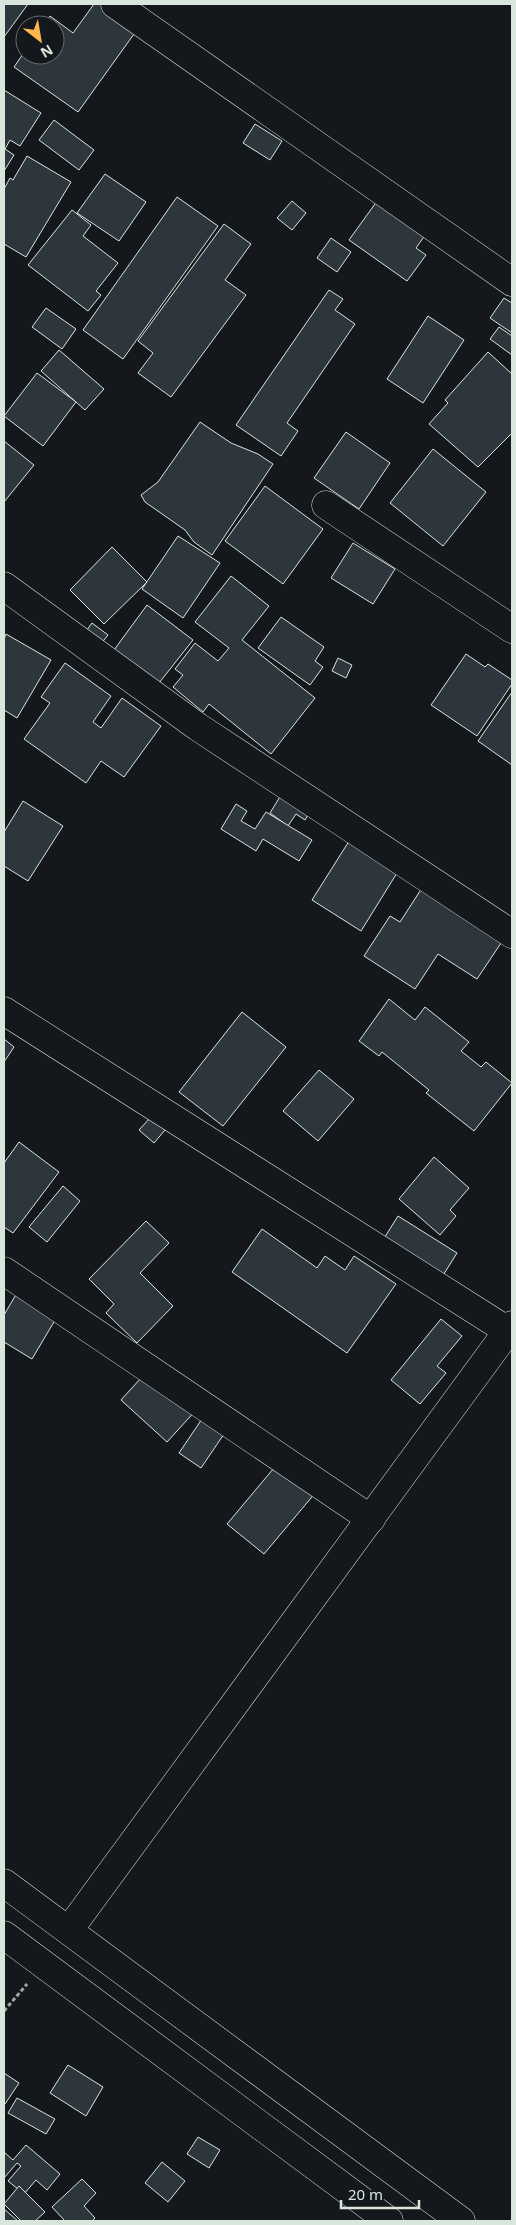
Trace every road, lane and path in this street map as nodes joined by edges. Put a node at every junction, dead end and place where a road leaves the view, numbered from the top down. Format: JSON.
{"nodes":[{"id":1,"x":115,"y":4,"type":"edge"},
{"id":2,"x":512,"y":282,"type":"edge"},
{"id":3,"x":326,"y":505,"type":"dead end"},
{"id":4,"x":4,"y":586,"type":"edge"},
{"id":5,"x":512,"y":629,"type":"edge"},
{"id":6,"x":512,"y":934,"type":"edge"},
{"id":7,"x":4,"y":1011,"type":"edge"},
{"id":8,"x":4,"y":1271,"type":"edge"},
{"id":9,"x":510,"y":1328,"type":"edge"},
{"id":10,"x":371,"y":1519,"type":"junction"},
{"id":11,"x":4,"y":1882,"type":"edge"},
{"id":12,"x":69,"y":1930,"type":"junction"},
{"id":13,"x":4,"y":1935,"type":"edge"},
{"id":14,"x":43,"y":1964,"type":"junction"},
{"id":15,"x":4,"y":2011,"type":"edge"},
{"id":16,"x":389,"y":2221,"type":"edge"},
{"id":17,"x":461,"y":2221,"type":"edge"}],
"edges":[{"from":1,"to":2,"type":"main road"},
{"from":3,"to":5,"type":"main road"},
{"from":4,"to":6,"type":"main road"},
{"from":7,"to":9,"type":"main road"},
{"from":8,"to":10,"type":"main road"},
{"from":9,"to":10,"type":"main road"},
{"from":10,"to":12,"type":"main road"},
{"from":11,"to":12,"type":"main road"},
{"from":12,"to":17,"type":"main road"},
{"from":13,"to":14,"type":"main road"},
{"from":14,"to":15,"type":"path"},
{"from":14,"to":16,"type":"main road"}]}
